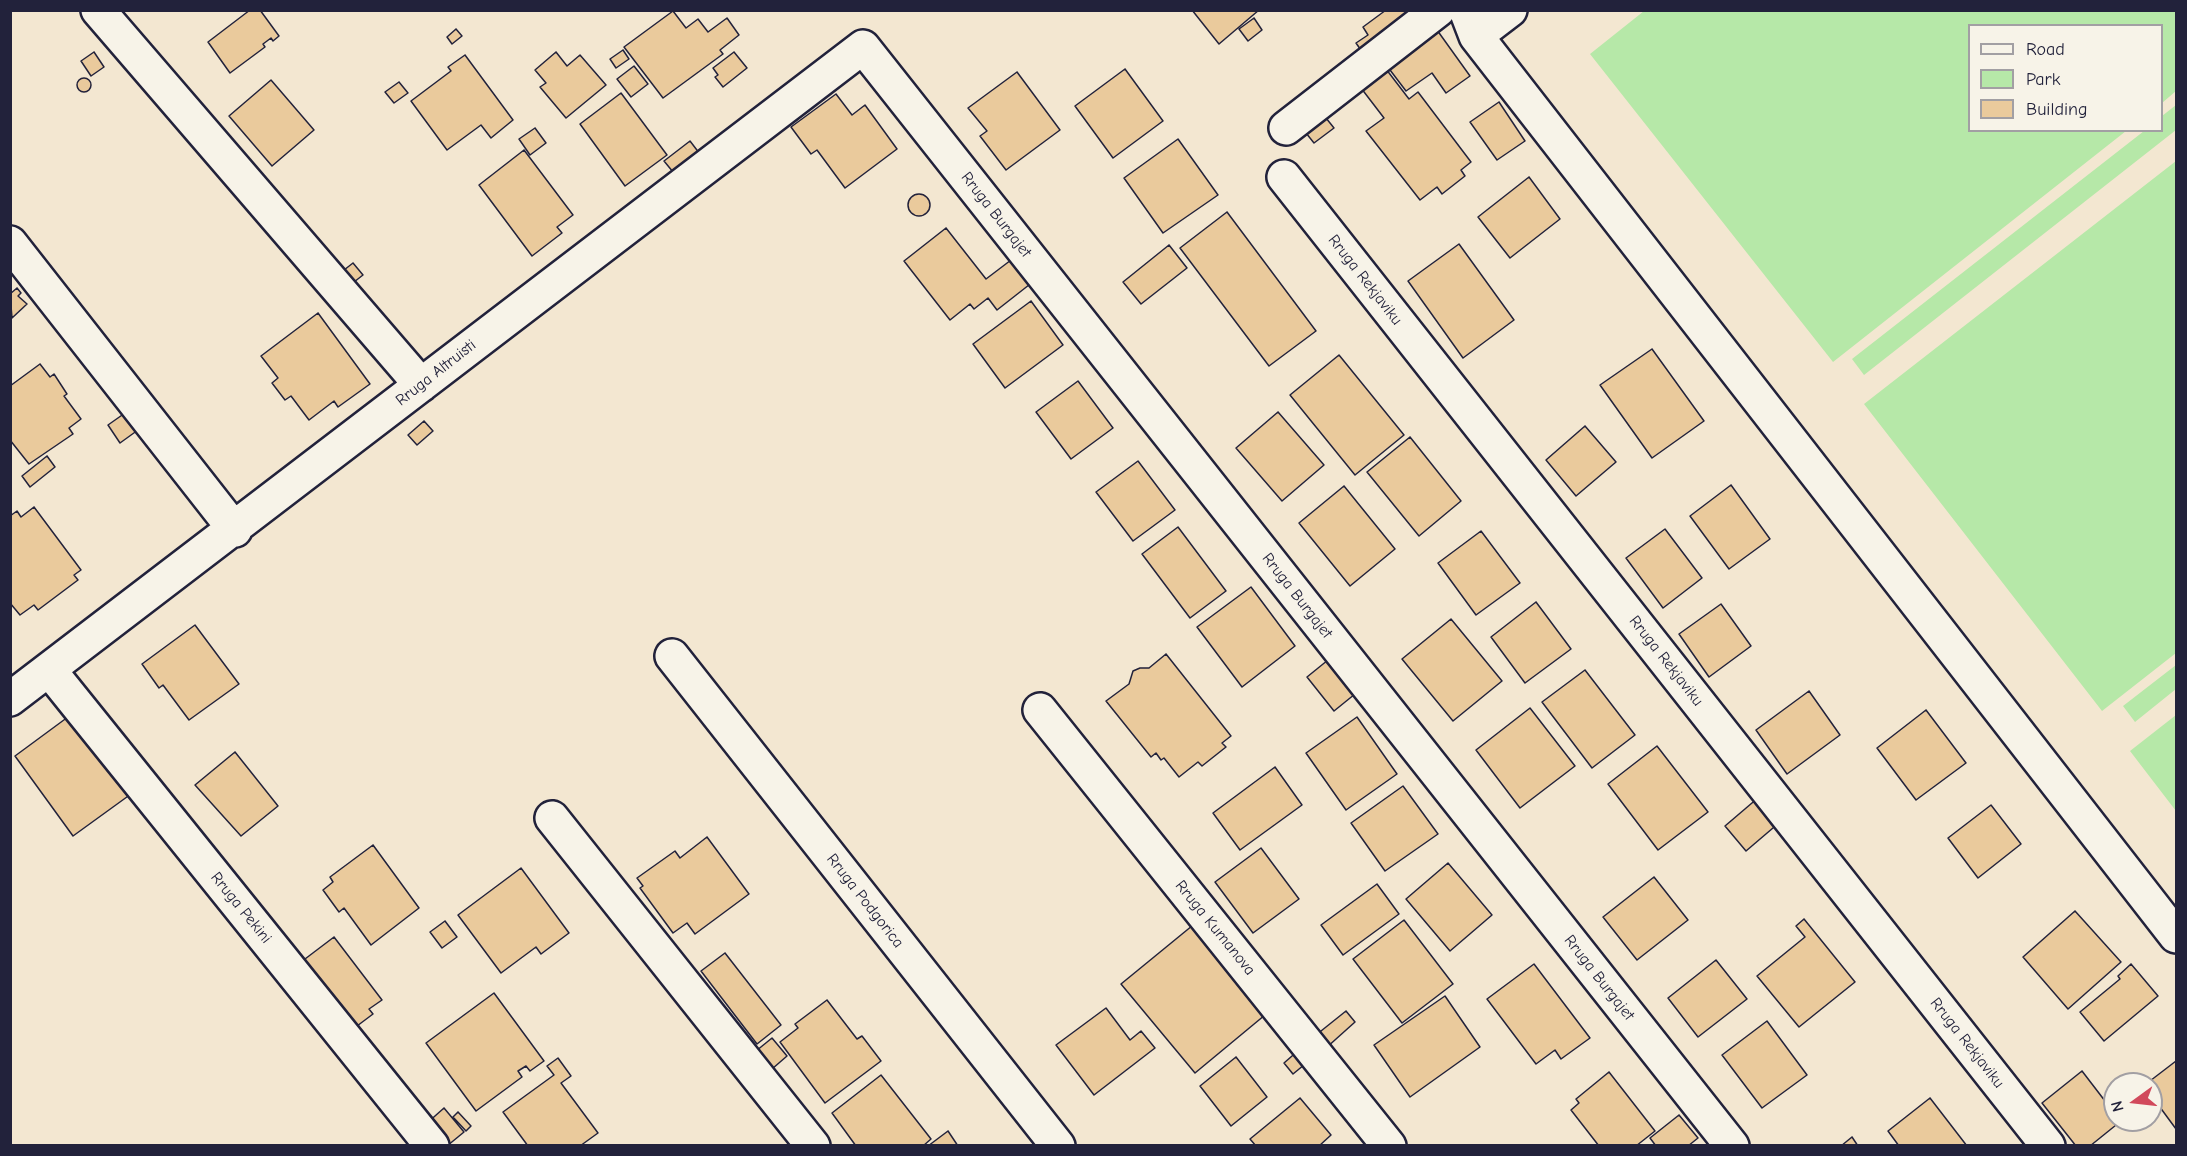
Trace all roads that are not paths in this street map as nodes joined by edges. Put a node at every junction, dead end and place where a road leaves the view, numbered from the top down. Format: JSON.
{"nodes":[{"id":1,"x":98,"y":10,"type":"edge"},
{"id":2,"x":1438,"y":10,"type":"edge"},
{"id":3,"x":1510,"y":10,"type":"edge"},
{"id":4,"x":1471,"y":23,"type":"edge"},
{"id":5,"x":863,"y":47,"type":"joint"},
{"id":6,"x":1286,"y":128,"type":"dead end"},
{"id":7,"x":1284,"y":177,"type":"dead end"},
{"id":8,"x":10,"y":243,"type":"edge"},
{"id":9,"x":421,"y":385,"type":"junction"},
{"id":10,"x":235,"y":530,"type":"junction"},
{"id":11,"x":672,"y":656,"type":"dead end"},
{"id":12,"x":50,"y":671,"type":"junction"},
{"id":13,"x":14,"y":690,"type":"edge"},
{"id":14,"x":1040,"y":710,"type":"dead end"},
{"id":15,"x":552,"y":818,"type":"dead end"},
{"id":16,"x":2176,"y":936,"type":"edge"},
{"id":17,"x":432,"y":1146,"type":"edge"},
{"id":18,"x":813,"y":1146,"type":"edge"},
{"id":19,"x":1058,"y":1146,"type":"edge"},
{"id":20,"x":1389,"y":1146,"type":"edge"},
{"id":21,"x":1732,"y":1146,"type":"edge"},
{"id":22,"x":2048,"y":1146,"type":"edge"}],
"edges":[{"from":1,"to":9,"type":"street"},
{"from":2,"to":6,"type":"street"},
{"from":3,"to":4,"type":"street"},
{"from":4,"to":16,"type":"street"},
{"from":5,"to":9,"type":"street","name":"Rruga Altruisti"},
{"from":5,"to":21,"type":"street","name":"Rruga Burgajet"},
{"from":7,"to":22,"type":"street","name":"Rruga Rekjaviku"},
{"from":8,"to":10,"type":"street"},
{"from":9,"to":10,"type":"street","name":"Rruga Altruisti"},
{"from":10,"to":12,"type":"street","name":"Rruga Altruisti"},
{"from":11,"to":19,"type":"street","name":"Rruga Podgorica"},
{"from":12,"to":13,"type":"street","name":"Rruga Altruisti"},
{"from":12,"to":17,"type":"street","name":"Rruga Pekini"},
{"from":14,"to":20,"type":"street","name":"Rruga Kumanova"},
{"from":15,"to":18,"type":"street"}]}
